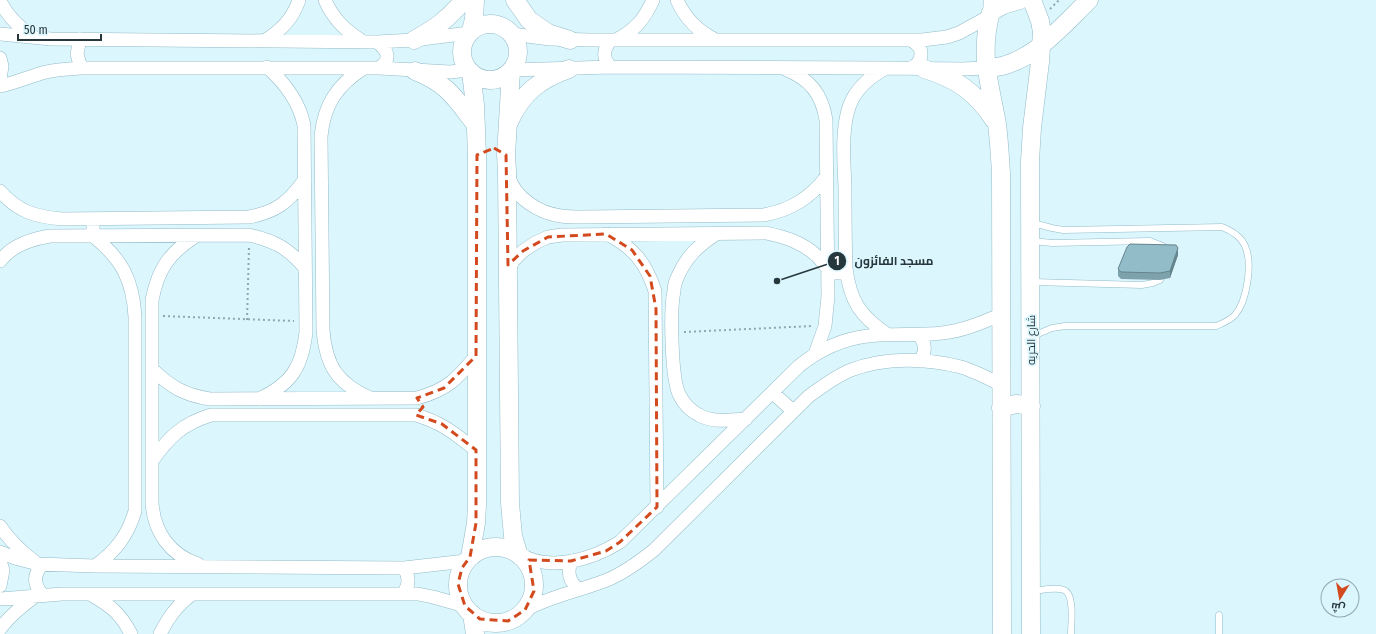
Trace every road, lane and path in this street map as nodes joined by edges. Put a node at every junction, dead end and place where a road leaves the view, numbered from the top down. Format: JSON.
{"nodes":[{"id":1,"x":299,"y":0,"type":"edge"},
{"id":2,"x":325,"y":0,"type":"edge"},
{"id":3,"x":464,"y":0,"type":"edge"},
{"id":4,"x":475,"y":0,"type":"edge"},
{"id":5,"x":509,"y":0,"type":"edge"},
{"id":6,"x":515,"y":0,"type":"edge"},
{"id":7,"x":653,"y":0,"type":"edge"},
{"id":8,"x":677,"y":0,"type":"edge"},
{"id":9,"x":1020,"y":0,"type":"edge"},
{"id":10,"x":1032,"y":0,"type":"edge"},
{"id":11,"x":1089,"y":0,"type":"edge"},
{"id":12,"x":0,"y":1,"type":"edge"},
{"id":13,"x":990,"y":8,"type":"edge"},
{"id":14,"x":470,"y":32,"type":"junction"},
{"id":15,"x":0,"y":34,"type":"edge"},
{"id":16,"x":512,"y":34,"type":"junction"},
{"id":17,"x":36,"y":38,"type":"junction"},
{"id":18,"x":80,"y":39,"type":"junction"},
{"id":19,"x":414,"y":40,"type":"junction"},
{"id":20,"x":570,"y":40,"type":"junction"},
{"id":21,"x":613,"y":40,"type":"junction"},
{"id":22,"x":716,"y":40,"type":"junction"},
{"id":23,"x":910,"y":40,"type":"junction"},
{"id":24,"x":264,"y":41,"type":"junction"},
{"id":25,"x":362,"y":41,"type":"junction"},
{"id":26,"x":377,"y":42,"type":"junction"},
{"id":27,"x":1041,"y":47,"type":"junction"},
{"id":28,"x":0,"y":58,"type":"edge"},
{"id":29,"x":267,"y":67,"type":"junction"},
{"id":30,"x":611,"y":67,"type":"junction"},
{"id":31,"x":81,"y":68,"type":"junction"},
{"id":32,"x":364,"y":68,"type":"junction"},
{"id":33,"x":379,"y":68,"type":"junction"},
{"id":34,"x":782,"y":68,"type":"junction"},
{"id":35,"x":886,"y":68,"type":"junction"},
{"id":36,"x":917,"y":68,"type":"junction"},
{"id":37,"x":986,"y":68,"type":"junction"},
{"id":38,"x":569,"y":69,"type":"junction"},
{"id":39,"x":511,"y":70,"type":"junction"},
{"id":40,"x":414,"y":71,"type":"junction"},
{"id":41,"x":470,"y":71,"type":"junction"},
{"id":42,"x":0,"y":79,"type":"edge"},
{"id":43,"x":0,"y":86,"type":"edge"},
{"id":44,"x":322,"y":124,"type":"junction"},
{"id":45,"x":997,"y":124,"type":"junction"},
{"id":46,"x":304,"y":125,"type":"junction"},
{"id":47,"x":476,"y":125,"type":"junction"},
{"id":48,"x":508,"y":126,"type":"junction"},
{"id":49,"x":477,"y":155,"type":"junction"},
{"id":50,"x":826,"y":156,"type":"junction"},
{"id":51,"x":844,"y":157,"type":"junction"},
{"id":52,"x":506,"y":163,"type":"junction"},
{"id":53,"x":827,"y":176,"type":"junction"},
{"id":54,"x":305,"y":179,"type":"junction"},
{"id":55,"x":0,"y":191,"type":"edge"},
{"id":56,"x":764,"y":215,"type":"junction"},
{"id":57,"x":561,"y":216,"type":"junction"},
{"id":58,"x":249,"y":217,"type":"junction"},
{"id":59,"x":93,"y":218,"type":"junction"},
{"id":60,"x":1031,"y":222,"type":"junction"},
{"id":61,"x":766,"y":233,"type":"junction"},
{"id":62,"x":562,"y":234,"type":"junction"},
{"id":63,"x":606,"y":234,"type":"junction"},
{"id":64,"x":716,"y":234,"type":"junction"},
{"id":65,"x":249,"y":235,"type":"junction"},
{"id":66,"x":93,"y":236,"type":"junction"},
{"id":67,"x":196,"y":236,"type":"junction"},
{"id":68,"x":1031,"y":241,"type":"junction"},
{"id":69,"x":1167,"y":252,"type":"edge"},
{"id":70,"x":0,"y":261,"type":"edge"},
{"id":71,"x":305,"y":268,"type":"junction"},
{"id":72,"x":846,"y":268,"type":"junction"},
{"id":73,"x":828,"y":269,"type":"junction"},
{"id":74,"x":508,"y":272,"type":"junction"},
{"id":75,"x":1160,"y":280,"type":"edge"},
{"id":76,"x":1031,"y":282,"type":"junction"},
{"id":77,"x":655,"y":291,"type":"junction"},
{"id":78,"x":674,"y":291,"type":"junction"},
{"id":79,"x":134,"y":299,"type":"junction"},
{"id":80,"x":152,"y":300,"type":"junction"},
{"id":81,"x":1000,"y":315,"type":"junction"},
{"id":82,"x":152,"y":316,"type":"junction"},
{"id":83,"x":247,"y":320,"type":"junction"},
{"id":84,"x":306,"y":322,"type":"junction"},
{"id":85,"x":825,"y":326,"type":"junction"},
{"id":86,"x":673,"y":333,"type":"junction"},
{"id":87,"x":888,"y":335,"type":"junction"},
{"id":88,"x":919,"y":335,"type":"junction"},
{"id":89,"x":1031,"y":337,"type":"junction"},
{"id":90,"x":324,"y":348,"type":"junction"},
{"id":91,"x":304,"y":349,"type":"junction"},
{"id":92,"x":815,"y":354,"type":"junction"},
{"id":93,"x":476,"y":356,"type":"junction"},
{"id":94,"x":920,"y":361,"type":"junction"},
{"id":95,"x":152,"y":369,"type":"junction"},
{"id":96,"x":1000,"y":384,"type":"junction"},
{"id":97,"x":773,"y":393,"type":"junction"},
{"id":98,"x":370,"y":398,"type":"junction"},
{"id":99,"x":417,"y":398,"type":"junction"},
{"id":100,"x":210,"y":399,"type":"junction"},
{"id":101,"x":259,"y":399,"type":"junction"},
{"id":102,"x":1031,"y":406,"type":"junction"},
{"id":103,"x":1001,"y":408,"type":"junction"},
{"id":104,"x":793,"y":411,"type":"junction"},
{"id":105,"x":211,"y":415,"type":"junction"},
{"id":106,"x":416,"y":415,"type":"junction"},
{"id":107,"x":746,"y":418,"type":"junction"},
{"id":108,"x":476,"y":450,"type":"junction"},
{"id":109,"x":152,"y":461,"type":"junction"},
{"id":110,"x":657,"y":507,"type":"junction"},
{"id":111,"x":135,"y":511,"type":"junction"},
{"id":112,"x":153,"y":512,"type":"junction"},
{"id":113,"x":0,"y":526,"type":"edge"},
{"id":114,"x":0,"y":552,"type":"edge"},
{"id":115,"x":518,"y":554,"type":"junction"},
{"id":116,"x":468,"y":559,"type":"junction"},
{"id":117,"x":0,"y":561,"type":"edge"},
{"id":118,"x":571,"y":562,"type":"junction"},
{"id":119,"x":41,"y":564,"type":"junction"},
{"id":120,"x":95,"y":566,"type":"junction"},
{"id":121,"x":204,"y":566,"type":"junction"},
{"id":122,"x":404,"y":568,"type":"junction"},
{"id":123,"x":0,"y":586,"type":"edge"},
{"id":124,"x":578,"y":589,"type":"junction"},
{"id":125,"x":1031,"y":591,"type":"junction"},
{"id":126,"x":89,"y":594,"type":"junction"},
{"id":127,"x":192,"y":594,"type":"junction"},
{"id":128,"x":403,"y":594,"type":"junction"},
{"id":129,"x":40,"y":595,"type":"junction"},
{"id":130,"x":0,"y":599,"type":"edge"},
{"id":131,"x":468,"y":610,"type":"junction"},
{"id":132,"x":525,"y":610,"type":"junction"},
{"id":133,"x":1219,"y":615,"type":"dead end"},
{"id":134,"x":0,"y":629,"type":"edge"},
{"id":135,"x":131,"y":634,"type":"edge"},
{"id":136,"x":160,"y":634,"type":"edge"},
{"id":137,"x":475,"y":634,"type":"edge"},
{"id":138,"x":515,"y":634,"type":"edge"},
{"id":139,"x":1002,"y":634,"type":"edge"},
{"id":140,"x":1031,"y":634,"type":"edge"},
{"id":141,"x":1071,"y":634,"type":"edge"},
{"id":142,"x":1219,"y":634,"type":"edge"}],
"edges":[{"from":1,"to":24,"type":"street"},
{"from":2,"to":25,"type":"street"},
{"from":3,"to":19,"type":"street"},
{"from":4,"to":14,"type":"street"},
{"from":5,"to":16,"type":"street"},
{"from":6,"to":20,"type":"street"},
{"from":7,"to":21,"type":"street"},
{"from":8,"to":22,"type":"street"},
{"from":9,"to":13,"type":"street"},
{"from":10,"to":27,"type":"street","name":"شارع الحريه"},
{"from":11,"to":27,"type":"street"},
{"from":12,"to":17,"type":"street"},
{"from":13,"to":23,"type":"street"},
{"from":13,"to":37,"type":"street"},
{"from":14,"to":16,"type":"street"},
{"from":14,"to":19,"type":"street"},
{"from":14,"to":41,"type":"street"},
{"from":15,"to":17,"type":"street"},
{"from":16,"to":20,"type":"street"},
{"from":16,"to":39,"type":"street"},
{"from":17,"to":18,"type":"street"},
{"from":18,"to":24,"type":"street"},
{"from":18,"to":31,"type":"street"},
{"from":19,"to":26,"type":"street"},
{"from":20,"to":21,"type":"street"},
{"from":21,"to":22,"type":"street"},
{"from":21,"to":30,"type":"street"},
{"from":22,"to":23,"type":"street"},
{"from":23,"to":36,"type":"street"},
{"from":24,"to":25,"type":"street"},
{"from":25,"to":26,"type":"street"},
{"from":26,"to":33,"type":"street"},
{"from":27,"to":37,"type":"street"},
{"from":27,"to":60,"type":"street","name":"شارع الحريه"},
{"from":28,"to":42,"type":"street"},
{"from":29,"to":31,"type":"street"},
{"from":29,"to":32,"type":"street"},
{"from":29,"to":46,"type":"street"},
{"from":30,"to":34,"type":"street"},
{"from":30,"to":38,"type":"street"},
{"from":31,"to":43,"type":"street"},
{"from":32,"to":33,"type":"street"},
{"from":32,"to":44,"type":"street"},
{"from":33,"to":40,"type":"street"},
{"from":34,"to":35,"type":"street"},
{"from":34,"to":50,"type":"street"},
{"from":35,"to":36,"type":"street"},
{"from":35,"to":51,"type":"street"},
{"from":36,"to":37,"type":"street"},
{"from":36,"to":45,"type":"street"},
{"from":37,"to":45,"type":"street"},
{"from":38,"to":39,"type":"street"},
{"from":38,"to":48,"type":"street"},
{"from":39,"to":41,"type":"street"},
{"from":39,"to":48,"type":"street"},
{"from":40,"to":41,"type":"street"},
{"from":40,"to":47,"type":"street"},
{"from":41,"to":47,"type":"street"},
{"from":44,"to":46,"type":"street"},
{"from":44,"to":90,"type":"street"},
{"from":45,"to":81,"type":"street"},
{"from":46,"to":54,"type":"street"},
{"from":47,"to":49,"type":"street"},
{"from":48,"to":52,"type":"street"},
{"from":49,"to":52,"type":"street"},
{"from":49,"to":93,"type":"street"},
{"from":50,"to":51,"type":"street"},
{"from":50,"to":53,"type":"street"},
{"from":51,"to":72,"type":"street"},
{"from":52,"to":57,"type":"street"},
{"from":52,"to":74,"type":"street"},
{"from":53,"to":56,"type":"street"},
{"from":53,"to":73,"type":"street"},
{"from":54,"to":58,"type":"street"},
{"from":54,"to":71,"type":"street"},
{"from":55,"to":59,"type":"street"},
{"from":56,"to":57,"type":"street"},
{"from":56,"to":61,"type":"street"},
{"from":57,"to":62,"type":"street"},
{"from":58,"to":59,"type":"street"},
{"from":58,"to":65,"type":"street"},
{"from":59,"to":66,"type":"street"},
{"from":60,"to":68,"type":"street","name":"شارع الحريه"},
{"from":60,"to":89,"type":"lane"},
{"from":61,"to":64,"type":"street"},
{"from":61,"to":73,"type":"street"},
{"from":62,"to":63,"type":"street"},
{"from":62,"to":74,"type":"street"},
{"from":63,"to":64,"type":"street"},
{"from":63,"to":77,"type":"street"},
{"from":64,"to":78,"type":"street"},
{"from":65,"to":67,"type":"street"},
{"from":65,"to":71,"type":"street"},
{"from":65,"to":83,"type":"path"},
{"from":66,"to":67,"type":"street"},
{"from":66,"to":70,"type":"street"},
{"from":66,"to":79,"type":"street"},
{"from":67,"to":80,"type":"street"},
{"from":68,"to":69,"type":"lane"},
{"from":68,"to":76,"type":"street","name":"شارع الحريه"},
{"from":71,"to":84,"type":"street"},
{"from":72,"to":73,"type":"street"},
{"from":72,"to":87,"type":"street"},
{"from":73,"to":85,"type":"street"},
{"from":74,"to":115,"type":"street"},
{"from":75,"to":76,"type":"lane"},
{"from":76,"to":89,"type":"street","name":"شارع الحريه"},
{"from":77,"to":78,"type":"street"},
{"from":77,"to":110,"type":"street"},
{"from":78,"to":86,"type":"street"},
{"from":79,"to":80,"type":"street"},
{"from":79,"to":111,"type":"street"},
{"from":80,"to":82,"type":"street"},
{"from":81,"to":88,"type":"street"},
{"from":81,"to":96,"type":"street"},
{"from":82,"to":83,"type":"path"},
{"from":82,"to":95,"type":"street"},
{"from":83,"to":84,"type":"path"},
{"from":84,"to":91,"type":"street"},
{"from":85,"to":86,"type":"path"},
{"from":85,"to":92,"type":"street"},
{"from":86,"to":107,"type":"street"},
{"from":87,"to":88,"type":"street"},
{"from":87,"to":92,"type":"street"},
{"from":88,"to":94,"type":"street"},
{"from":89,"to":102,"type":"street","name":"شارع الحريه"},
{"from":90,"to":91,"type":"street"},
{"from":90,"to":98,"type":"street"},
{"from":91,"to":101,"type":"street"},
{"from":92,"to":97,"type":"street"},
{"from":93,"to":99,"type":"street"},
{"from":93,"to":108,"type":"street"},
{"from":94,"to":96,"type":"street"},
{"from":94,"to":104,"type":"street"},
{"from":95,"to":100,"type":"street"},
{"from":95,"to":109,"type":"street"},
{"from":96,"to":103,"type":"street"},
{"from":97,"to":104,"type":"street"},
{"from":97,"to":107,"type":"street"},
{"from":98,"to":99,"type":"street"},
{"from":98,"to":101,"type":"street"},
{"from":99,"to":106,"type":"street"},
{"from":100,"to":101,"type":"street"},
{"from":100,"to":105,"type":"street"},
{"from":102,"to":103,"type":"street"},
{"from":102,"to":125,"type":"street","name":"شارع الحريه"},
{"from":103,"to":139,"type":"street"},
{"from":104,"to":124,"type":"street"},
{"from":105,"to":106,"type":"street"},
{"from":105,"to":109,"type":"street"},
{"from":106,"to":108,"type":"street"},
{"from":107,"to":110,"type":"street"},
{"from":108,"to":116,"type":"street"},
{"from":109,"to":112,"type":"street"},
{"from":110,"to":118,"type":"street"},
{"from":111,"to":112,"type":"street"},
{"from":111,"to":120,"type":"street"},
{"from":112,"to":121,"type":"street"},
{"from":113,"to":119,"type":"street"},
{"from":114,"to":119,"type":"street"},
{"from":115,"to":116,"type":"street"},
{"from":115,"to":118,"type":"street"},
{"from":115,"to":132,"type":"street"},
{"from":116,"to":122,"type":"street"},
{"from":116,"to":131,"type":"street"},
{"from":117,"to":123,"type":"street"},
{"from":118,"to":124,"type":"street"},
{"from":119,"to":120,"type":"street"},
{"from":119,"to":129,"type":"street"},
{"from":120,"to":121,"type":"street"},
{"from":121,"to":122,"type":"street"},
{"from":122,"to":128,"type":"street"},
{"from":124,"to":132,"type":"street"},
{"from":125,"to":140,"type":"street","name":"شارع الحريه"},
{"from":125,"to":141,"type":"lane"},
{"from":126,"to":127,"type":"street"},
{"from":126,"to":129,"type":"street"},
{"from":126,"to":135,"type":"street"},
{"from":127,"to":128,"type":"street"},
{"from":127,"to":136,"type":"street"},
{"from":128,"to":131,"type":"street"},
{"from":129,"to":130,"type":"street"},
{"from":129,"to":134,"type":"street"},
{"from":131,"to":132,"type":"street"},
{"from":131,"to":137,"type":"street"},
{"from":132,"to":138,"type":"street"},
{"from":133,"to":142,"type":"lane"}]}
